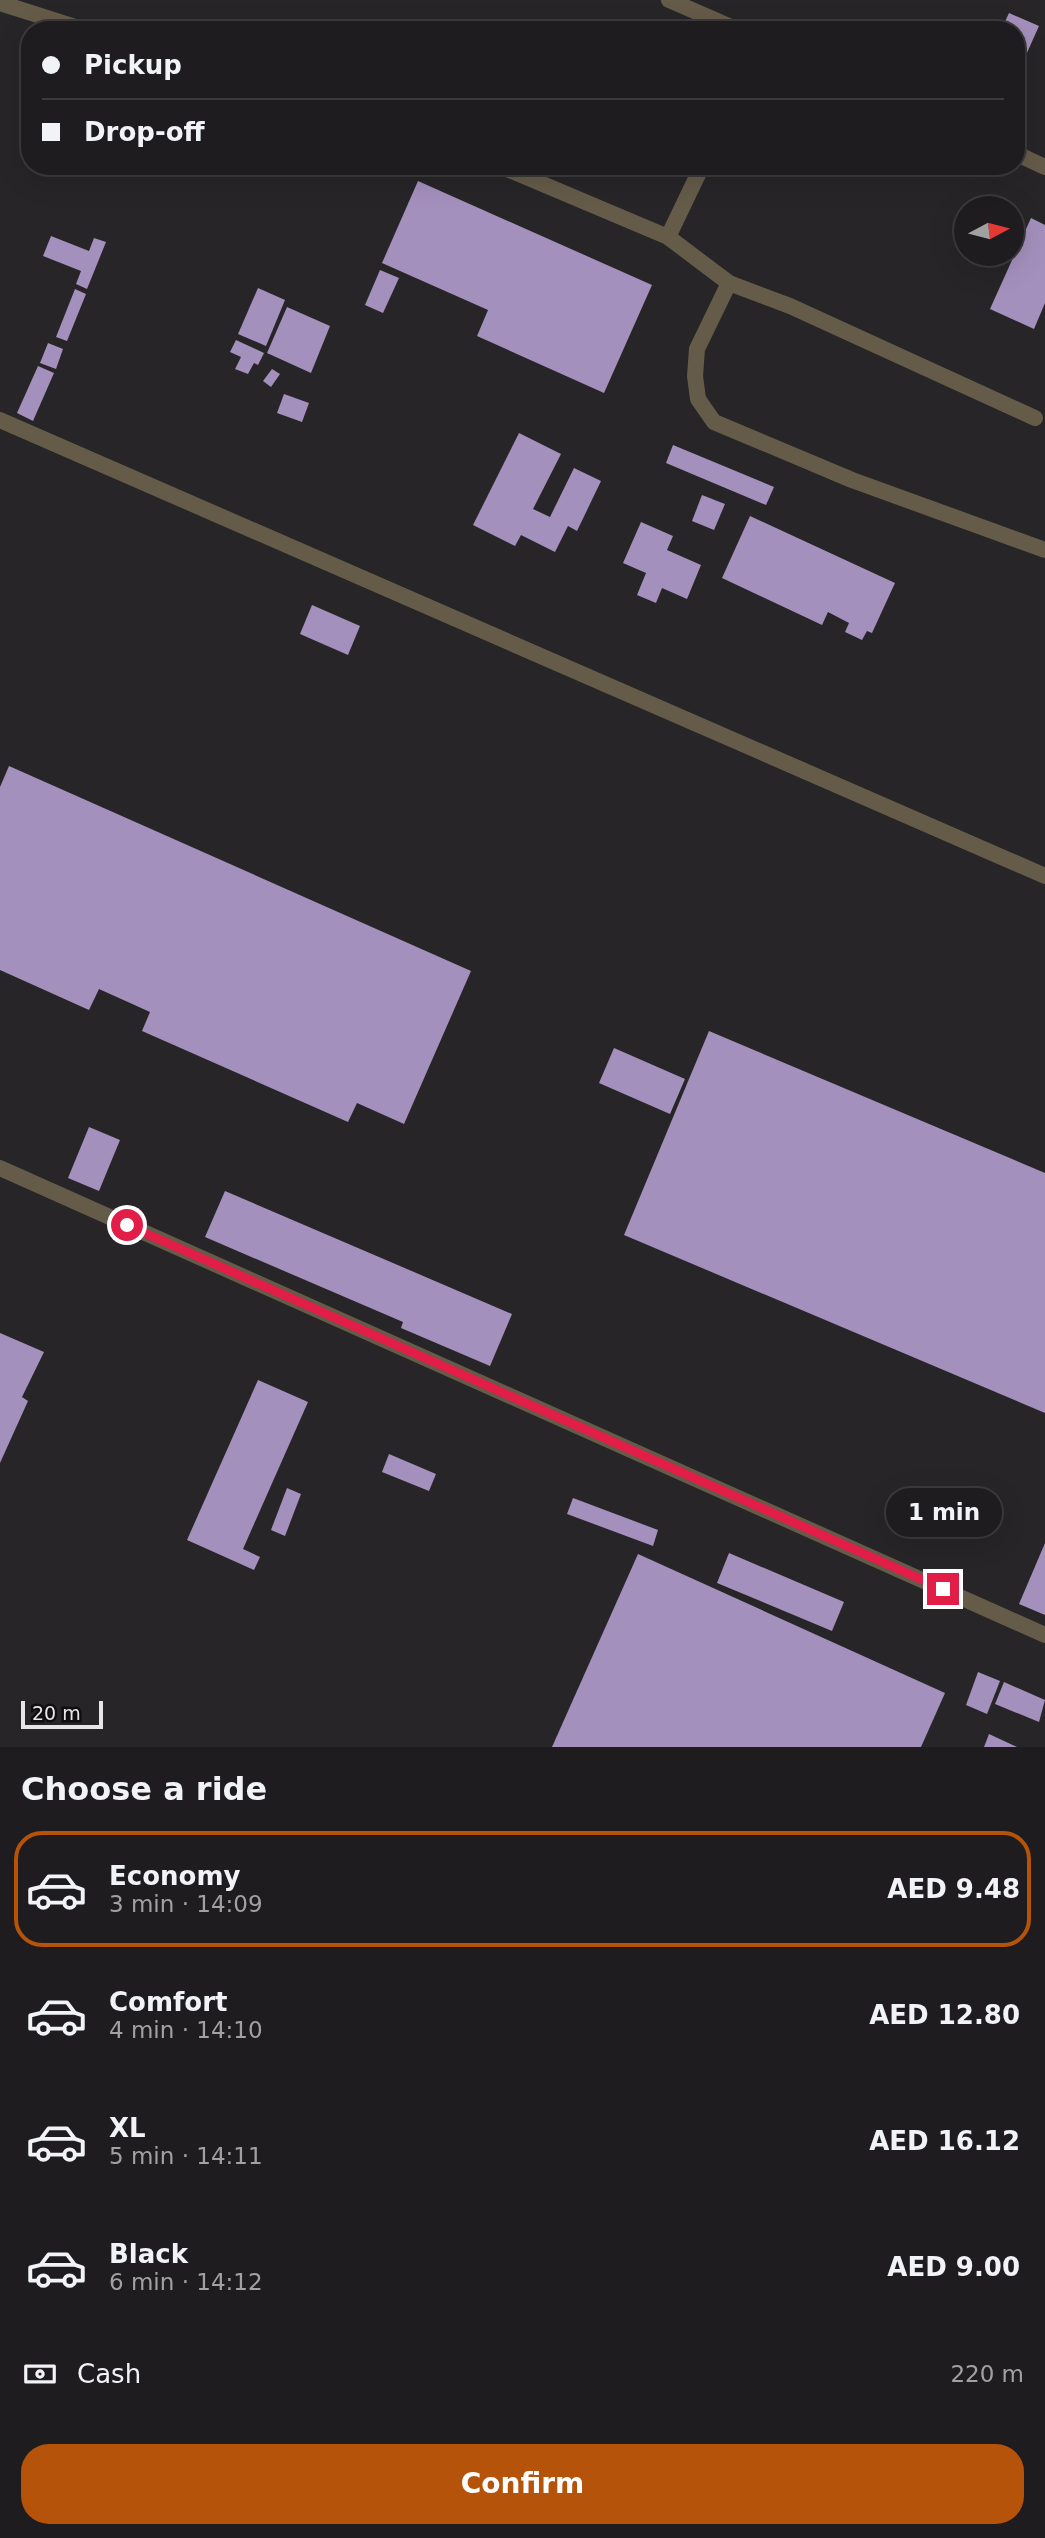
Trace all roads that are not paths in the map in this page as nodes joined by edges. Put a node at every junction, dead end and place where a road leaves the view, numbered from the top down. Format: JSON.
{"nodes":[{"id":1,"x":669,"y":0,"type":"edge"},
{"id":2,"x":0,"y":3,"type":"edge"},
{"id":3,"x":57,"y":21,"type":"edge"},
{"id":4,"x":717,"y":21,"type":"edge"},
{"id":5,"x":1025,"y":158,"type":"edge"},
{"id":6,"x":1045,"y":167,"type":"edge"},
{"id":7,"x":521,"y":175,"type":"edge"},
{"id":8,"x":698,"y":175,"type":"edge"},
{"id":9,"x":668,"y":237,"type":"junction"},
{"id":10,"x":729,"y":284,"type":"junction"},
{"id":11,"x":1035,"y":418,"type":"dead end"},
{"id":12,"x":0,"y":420,"type":"edge"},
{"id":13,"x":1045,"y":550,"type":"edge"},
{"id":14,"x":1045,"y":877,"type":"edge"},
{"id":15,"x":0,"y":1168,"type":"edge"},
{"id":16,"x":1045,"y":1635,"type":"edge"}],
"edges":[{"from":1,"to":4,"type":"lane"},
{"from":2,"to":3,"type":"lane"},
{"from":5,"to":6,"type":"lane"},
{"from":7,"to":9,"type":"lane"},
{"from":8,"to":9,"type":"lane"},
{"from":9,"to":10,"type":"lane"},
{"from":10,"to":11,"type":"lane"},
{"from":10,"to":13,"type":"lane"},
{"from":12,"to":14,"type":"lane"},
{"from":15,"to":16,"type":"lane"}]}
